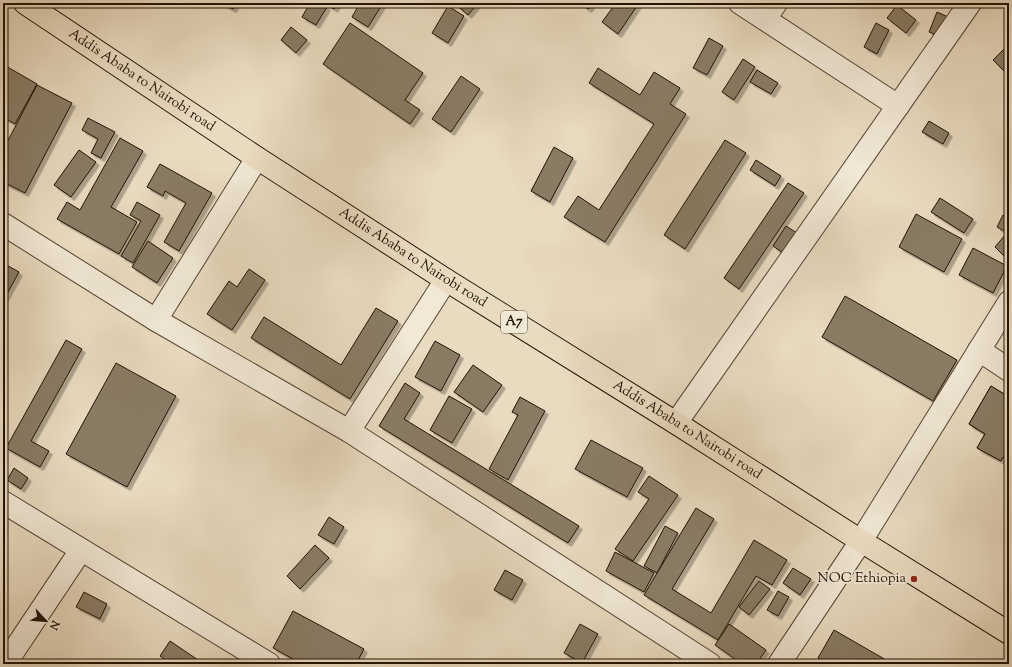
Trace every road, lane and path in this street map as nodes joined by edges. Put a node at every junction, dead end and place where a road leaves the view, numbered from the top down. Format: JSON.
{"nodes":[{"id":1,"x":25,"y":3,"type":"edge"},
{"id":2,"x":740,"y":3,"type":"edge"},
{"id":3,"x":970,"y":3,"type":"edge"},
{"id":4,"x":771,"y":11,"type":"edge"},
{"id":5,"x":898,"y":106,"type":"junction"},
{"id":6,"x":257,"y":158,"type":"junction"},
{"id":7,"x":3,"y":224,"type":"edge"},
{"id":8,"x":446,"y":280,"type":"junction"},
{"id":9,"x":1009,"y":302,"type":"edge"},
{"id":10,"x":156,"y":320,"type":"junction"},
{"id":11,"x":979,"y":350,"type":"junction"},
{"id":12,"x":1009,"y":370,"type":"edge"},
{"id":13,"x":676,"y":423,"type":"junction"},
{"id":14,"x":349,"y":431,"type":"junction"},
{"id":15,"x":3,"y":502,"type":"edge"},
{"id":16,"x":861,"y":541,"type":"junction"},
{"id":17,"x":81,"y":550,"type":"junction"},
{"id":18,"x":1009,"y":633,"type":"edge"},
{"id":19,"x":5,"y":661,"type":"edge"},
{"id":20,"x":269,"y":664,"type":"edge"},
{"id":21,"x":710,"y":664,"type":"edge"},
{"id":22,"x":779,"y":664,"type":"edge"}],
"edges":[{"from":1,"to":6,"type":"highway","name":"Addis Ababa to Nairobi road","number":"A7"},
{"from":2,"to":4,"type":"street"},
{"from":3,"to":5,"type":"street"},
{"from":4,"to":5,"type":"street"},
{"from":5,"to":13,"type":"street"},
{"from":6,"to":8,"type":"highway","name":"Addis Ababa to Nairobi road","number":"A7"},
{"from":6,"to":10,"type":"street"},
{"from":7,"to":10,"type":"street"},
{"from":8,"to":13,"type":"highway","name":"Addis Ababa to Nairobi road","number":"A7"},
{"from":8,"to":14,"type":"street"},
{"from":9,"to":11,"type":"street"},
{"from":10,"to":14,"type":"street"},
{"from":11,"to":12,"type":"street"},
{"from":11,"to":16,"type":"street"},
{"from":13,"to":16,"type":"highway","name":"Addis Ababa to Nairobi road","number":"A7"},
{"from":14,"to":21,"type":"street"},
{"from":15,"to":17,"type":"street"},
{"from":16,"to":18,"type":"highway","name":"Addis Ababa to Nairobi road","number":"A7"},
{"from":16,"to":22,"type":"street"},
{"from":17,"to":19,"type":"street"},
{"from":17,"to":20,"type":"street"}]}
